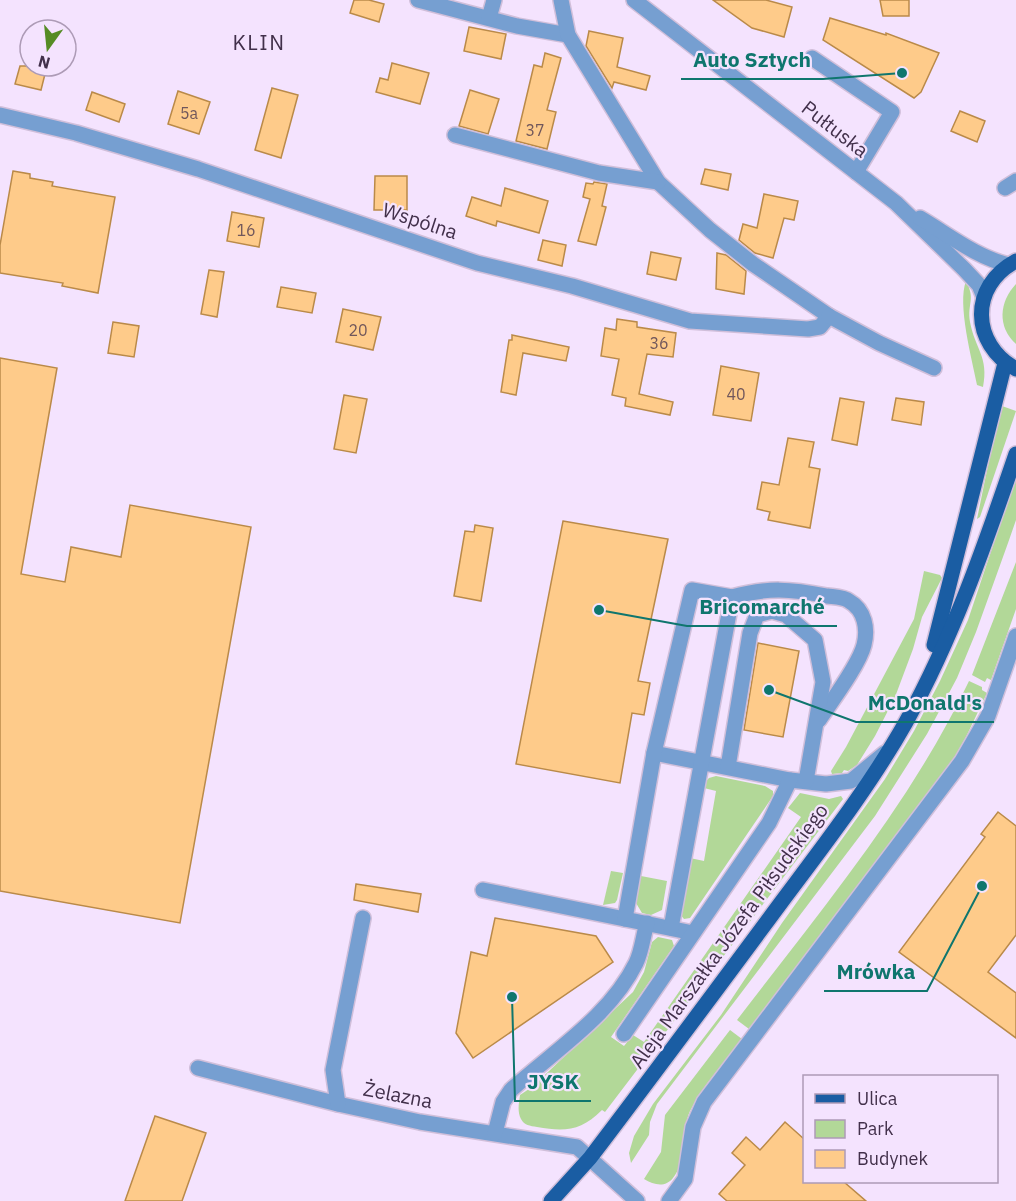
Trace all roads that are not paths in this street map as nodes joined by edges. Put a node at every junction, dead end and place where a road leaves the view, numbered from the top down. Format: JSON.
{"nodes":[{"id":1,"x":418,"y":0,"type":"edge"},
{"id":2,"x":494,"y":0,"type":"edge"},
{"id":3,"x":561,"y":0,"type":"edge"},
{"id":4,"x":634,"y":0,"type":"edge"},
{"id":5,"x":489,"y":18,"type":"junction"},
{"id":6,"x":568,"y":35,"type":"junction"},
{"id":7,"x":812,"y":58,"type":"dead end"},
{"id":8,"x":0,"y":115,"type":"edge"},
{"id":9,"x":454,"y":135,"type":"dead end"},
{"id":10,"x":856,"y":172,"type":"junction"},
{"id":11,"x":658,"y":182,"type":"junction"},
{"id":12,"x":896,"y":203,"type":"junction"},
{"id":13,"x":1013,"y":263,"type":"edge"},
{"id":14,"x":984,"y":297,"type":"junction"},
{"id":15,"x":829,"y":316,"type":"junction"},
{"id":16,"x":1011,"y":366,"type":"edge"},
{"id":17,"x":934,"y":368,"type":"dead end"},
{"id":18,"x":1016,"y":454,"type":"edge"},
{"id":19,"x":732,"y":597,"type":"junction"},
{"id":20,"x":1016,"y":636,"type":"edge"},
{"id":21,"x":924,"y":684,"type":"junction"},
{"id":22,"x":816,"y":725,"type":"junction"},
{"id":23,"x":887,"y":751,"type":"junction"},
{"id":24,"x":654,"y":753,"type":"junction"},
{"id":25,"x":701,"y":762,"type":"junction"},
{"id":26,"x":728,"y":767,"type":"junction"},
{"id":27,"x":798,"y":781,"type":"junction"},
{"id":28,"x":483,"y":890,"type":"dead end"},
{"id":29,"x":363,"y":918,"type":"dead end"},
{"id":30,"x":625,"y":919,"type":"junction"},
{"id":31,"x":647,"y":923,"type":"junction"},
{"id":32,"x":671,"y":928,"type":"junction"},
{"id":33,"x":693,"y":933,"type":"junction"},
{"id":34,"x":624,"y":1034,"type":"dead end"},
{"id":35,"x":198,"y":1068,"type":"dead end"},
{"id":36,"x":338,"y":1104,"type":"junction"},
{"id":37,"x":495,"y":1133,"type":"junction"},
{"id":38,"x":590,"y":1158,"type":"junction"},
{"id":39,"x":551,"y":1201,"type":"edge"},
{"id":40,"x":637,"y":1201,"type":"edge"},
{"id":41,"x":669,"y":1201,"type":"edge"}],
"edges":[{"from":1,"to":5,"type":"street"},
{"from":2,"to":5,"type":"street"},
{"from":3,"to":6,"type":"street"},
{"from":4,"to":10,"type":"street","name":"Pułtuska"},
{"from":5,"to":6,"type":"street"},
{"from":6,"to":11,"type":"street"},
{"from":7,"to":10,"type":"street"},
{"from":8,"to":15,"type":"street","name":"Wspólna"},
{"from":9,"to":11,"type":"street"},
{"from":10,"to":12,"type":"street","name":"Pułtuska"},
{"from":11,"to":15,"type":"street"},
{"from":12,"to":13,"type":"street","name":"Pułtuska"},
{"from":12,"to":14,"type":"street","name":"Pułtuska"},
{"from":13,"to":14,"type":"main road"},
{"from":14,"to":16,"type":"main road"},
{"from":15,"to":17,"type":"street"},
{"from":16,"to":21,"type":"main road","name":"Aleja Marszałka Józefa Piłsudskiego"},
{"from":18,"to":21,"type":"main road","name":"Aleja Marszałka Józefa Piłsudskiego"},
{"from":19,"to":22,"type":"street"},
{"from":19,"to":24,"type":"street"},
{"from":19,"to":25,"type":"street"},
{"from":20,"to":41,"type":"street"},
{"from":21,"to":23,"type":"main road","name":"Aleja Marszałka Józefa Piłsudskiego"},
{"from":22,"to":26,"type":"street"},
{"from":22,"to":27,"type":"street"},
{"from":23,"to":27,"type":"street"},
{"from":23,"to":38,"type":"main road","name":"Aleja Marszałka Józefa Piłsudskiego"},
{"from":24,"to":25,"type":"street"},
{"from":24,"to":30,"type":"street"},
{"from":25,"to":26,"type":"street"},
{"from":25,"to":32,"type":"street"},
{"from":26,"to":27,"type":"street"},
{"from":27,"to":33,"type":"street"},
{"from":28,"to":30,"type":"street"},
{"from":29,"to":36,"type":"street"},
{"from":30,"to":31,"type":"street"},
{"from":31,"to":32,"type":"street"},
{"from":31,"to":37,"type":"street"},
{"from":32,"to":33,"type":"street"},
{"from":33,"to":34,"type":"street"},
{"from":35,"to":36,"type":"street","name":"Żelazna"},
{"from":36,"to":37,"type":"street","name":"Żelazna"},
{"from":37,"to":38,"type":"street","name":"Żelazna"},
{"from":38,"to":39,"type":"main road","name":"Aleja Marszałka Józefa Piłsudskiego"},
{"from":38,"to":40,"type":"street","name":"Żelazna"}]}
